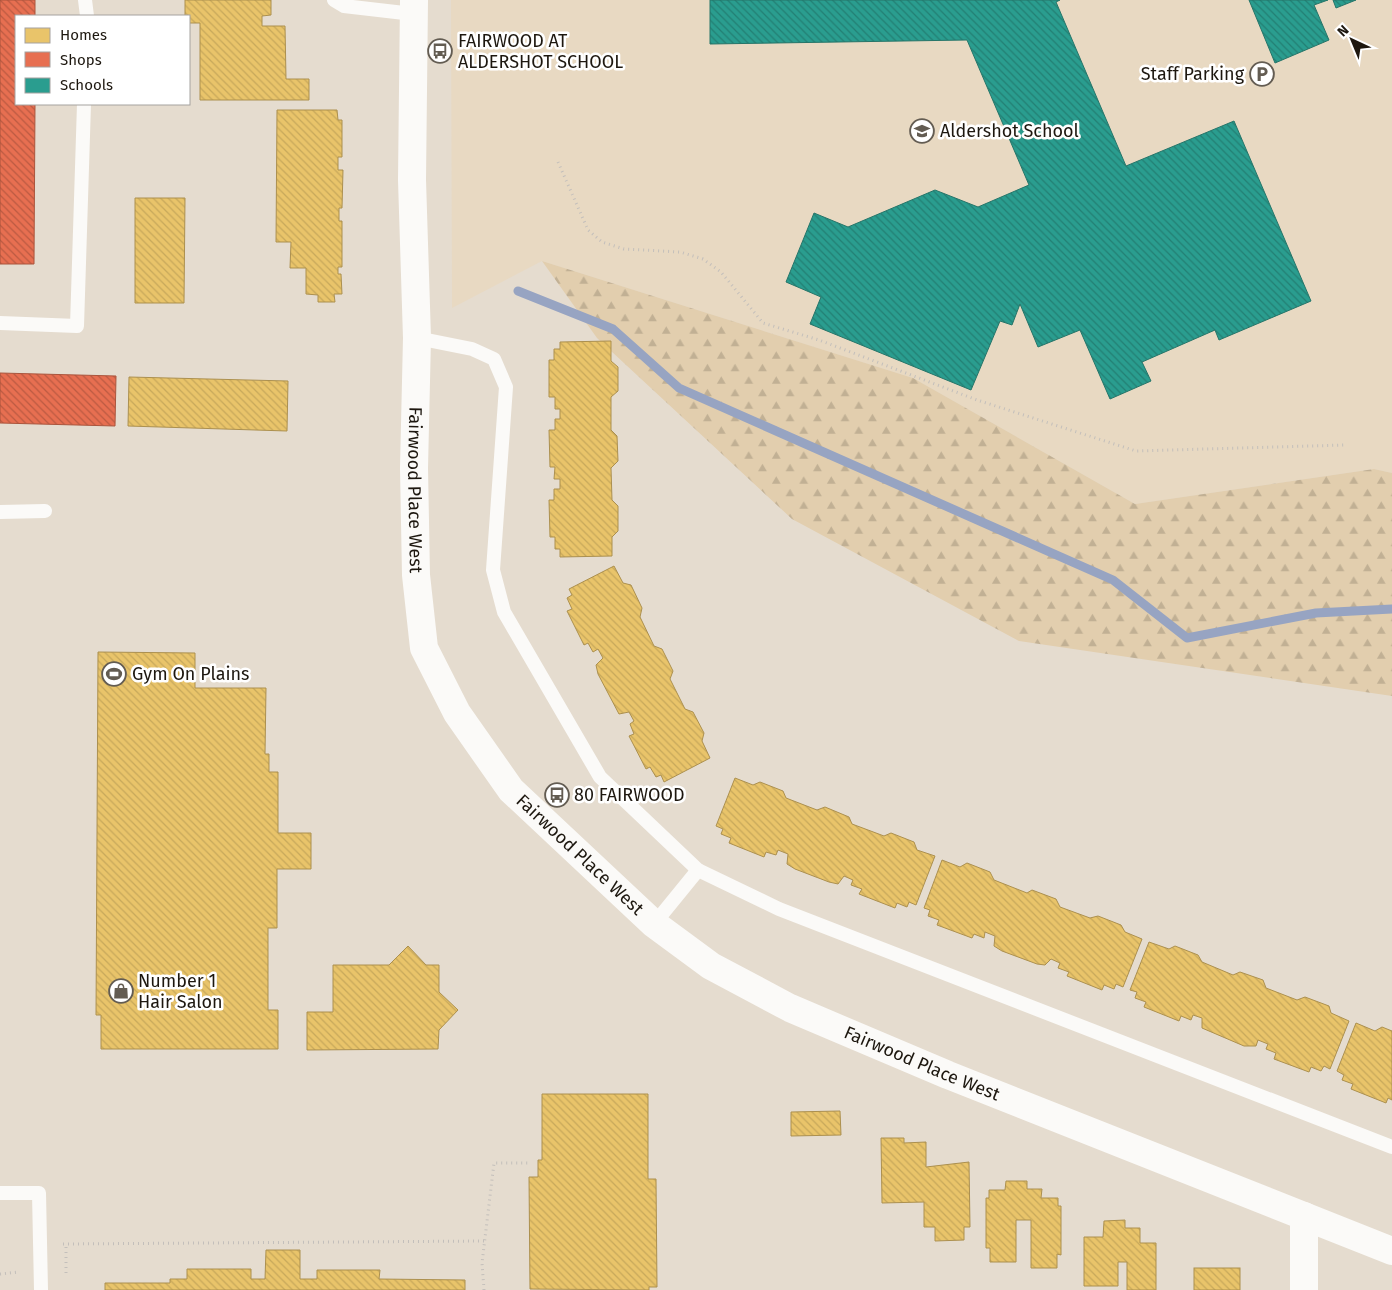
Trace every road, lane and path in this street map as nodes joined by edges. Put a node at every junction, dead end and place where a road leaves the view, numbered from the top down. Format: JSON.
{"nodes":[{"id":1,"x":85,"y":0,"type":"edge"},
{"id":2,"x":334,"y":0,"type":"edge"},
{"id":3,"x":414,"y":7,"type":"edge"},
{"id":4,"x":87,"y":15,"type":"edge"},
{"id":5,"x":84,"y":105,"type":"edge"},
{"id":6,"x":558,"y":162,"type":"dead end"},
{"id":7,"x":0,"y":324,"type":"edge"},
{"id":8,"x":417,"y":338,"type":"junction"},
{"id":9,"x":1345,"y":445,"type":"dead end"},
{"id":10,"x":45,"y":511,"type":"dead end"},
{"id":11,"x":0,"y":512,"type":"edge"},
{"id":12,"x":698,"y":870,"type":"junction"},
{"id":13,"x":654,"y":924,"type":"junction"},
{"id":14,"x":1392,"y":1147,"type":"edge"},
{"id":15,"x":530,"y":1163,"type":"dead end"},
{"id":16,"x":0,"y":1194,"type":"edge"},
{"id":17,"x":1304,"y":1216,"type":"junction"},
{"id":18,"x":484,"y":1241,"type":"junction"},
{"id":19,"x":40,"y":1244,"type":"junction"},
{"id":20,"x":66,"y":1244,"type":"junction"},
{"id":21,"x":1392,"y":1251,"type":"edge"},
{"id":22,"x":66,"y":1281,"type":"dead end"},
{"id":23,"x":41,"y":1290,"type":"edge"},
{"id":24,"x":484,"y":1290,"type":"edge"},
{"id":25,"x":1304,"y":1290,"type":"edge"}],
"edges":[{"from":1,"to":4,"type":"lane"},
{"from":2,"to":3,"type":"lane"},
{"from":3,"to":8,"type":"street","name":"Fairwood Place West"},
{"from":5,"to":7,"type":"lane"},
{"from":6,"to":9,"type":"path"},
{"from":8,"to":12,"type":"lane"},
{"from":8,"to":13,"type":"street","name":"Fairwood Place West"},
{"from":10,"to":11,"type":"lane"},
{"from":12,"to":13,"type":"lane"},
{"from":12,"to":14,"type":"lane"},
{"from":13,"to":17,"type":"street","name":"Fairwood Place West"},
{"from":15,"to":18,"type":"path"},
{"from":16,"to":19,"type":"lane"},
{"from":17,"to":21,"type":"street","name":"Fairwood Place West"},
{"from":17,"to":25,"type":"street"},
{"from":18,"to":20,"type":"path"},
{"from":18,"to":24,"type":"path"},
{"from":19,"to":20,"type":"path"},
{"from":19,"to":23,"type":"lane"},
{"from":20,"to":22,"type":"path"}]}
